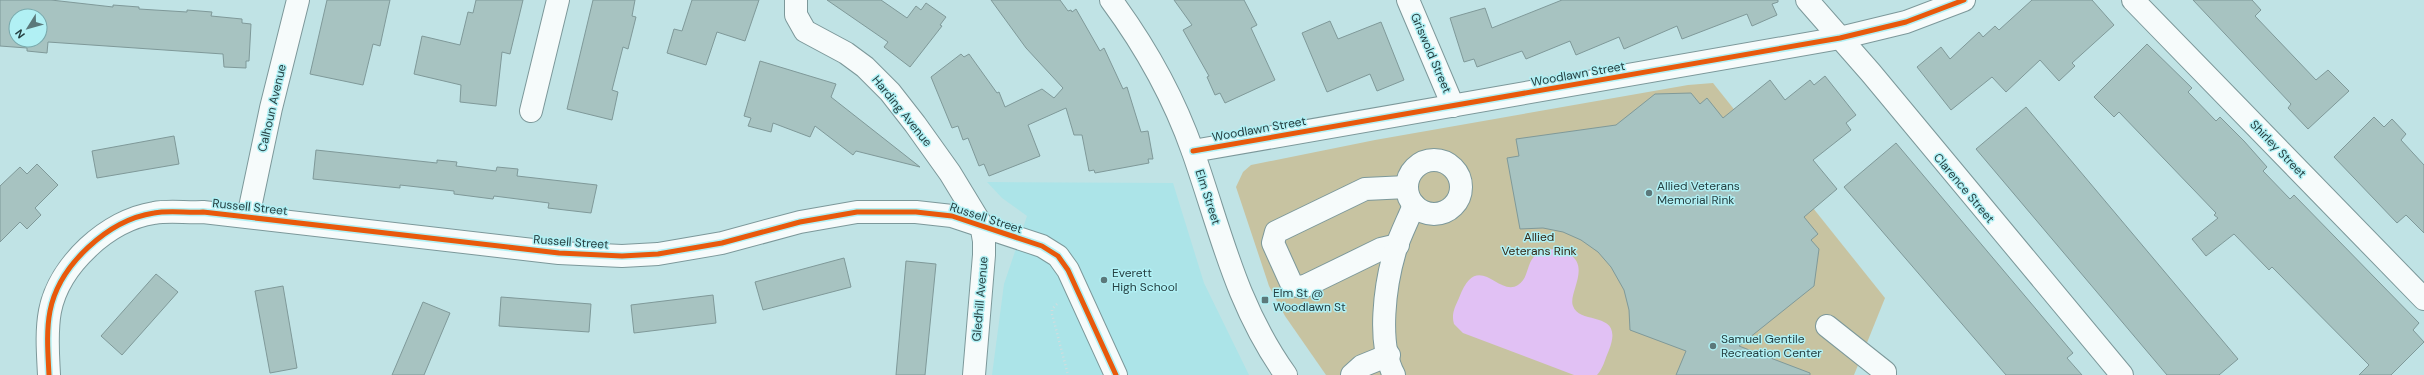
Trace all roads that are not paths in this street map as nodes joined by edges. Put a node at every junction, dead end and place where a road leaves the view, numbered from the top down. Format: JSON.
{"nodes":[{"id":1,"x":298,"y":0,"type":"edge"},
{"id":2,"x":558,"y":0,"type":"edge"},
{"id":3,"x":796,"y":0,"type":"edge"},
{"id":4,"x":1111,"y":0,"type":"edge"},
{"id":5,"x":1408,"y":0,"type":"edge"},
{"id":6,"x":1807,"y":0,"type":"edge"},
{"id":7,"x":1964,"y":0,"type":"edge"},
{"id":8,"x":2133,"y":0,"type":"edge"},
{"id":9,"x":1840,"y":38,"type":"junction"},
{"id":10,"x":1453,"y":106,"type":"junction"},
{"id":11,"x":531,"y":111,"type":"dead end"},
{"id":12,"x":1193,"y":151,"type":"junction"},
{"id":13,"x":248,"y":217,"type":"junction"},
{"id":14,"x":981,"y":224,"type":"junction"},
{"id":15,"x":1398,"y":245,"type":"junction"},
{"id":16,"x":2424,"y":299,"type":"edge"},
{"id":17,"x":1827,"y":326,"type":"dead end"},
{"id":18,"x":1392,"y":365,"type":"edge"},
{"id":19,"x":49,"y":375,"type":"edge"},
{"id":20,"x":974,"y":375,"type":"edge"},
{"id":21,"x":1116,"y":375,"type":"edge"},
{"id":22,"x":1286,"y":375,"type":"edge"},
{"id":23,"x":1352,"y":375,"type":"edge"},
{"id":24,"x":1885,"y":375,"type":"edge"},
{"id":25,"x":2122,"y":375,"type":"edge"}],
"edges":[{"from":1,"to":13,"type":"street","name":"Calhoun Avenue"},
{"from":2,"to":11,"type":"street"},
{"from":3,"to":14,"type":"street","name":"Harding Avenue"},
{"from":4,"to":12,"type":"street","name":"Elm Street"},
{"from":5,"to":10,"type":"street","name":"Griswold Street"},
{"from":6,"to":9,"type":"street","name":"Clarence Street"},
{"from":7,"to":9,"type":"street","name":"Woodlawn Street"},
{"from":8,"to":16,"type":"street","name":"Shirley Street"},
{"from":9,"to":10,"type":"street","name":"Woodlawn Street"},
{"from":9,"to":25,"type":"street","name":"Clarence Street"},
{"from":10,"to":12,"type":"street","name":"Woodlawn Street"},
{"from":12,"to":22,"type":"street","name":"Elm Street"},
{"from":13,"to":14,"type":"street","name":"Russell Street"},
{"from":13,"to":19,"type":"street","name":"Russell Street"},
{"from":14,"to":20,"type":"street","name":"Gledhill Avenue"},
{"from":14,"to":21,"type":"street","name":"Russell Street"},
{"from":15,"to":15,"type":"street"},
{"from":15,"to":18,"type":"street"},
{"from":17,"to":24,"type":"street"},
{"from":18,"to":23,"type":"street"}]}
